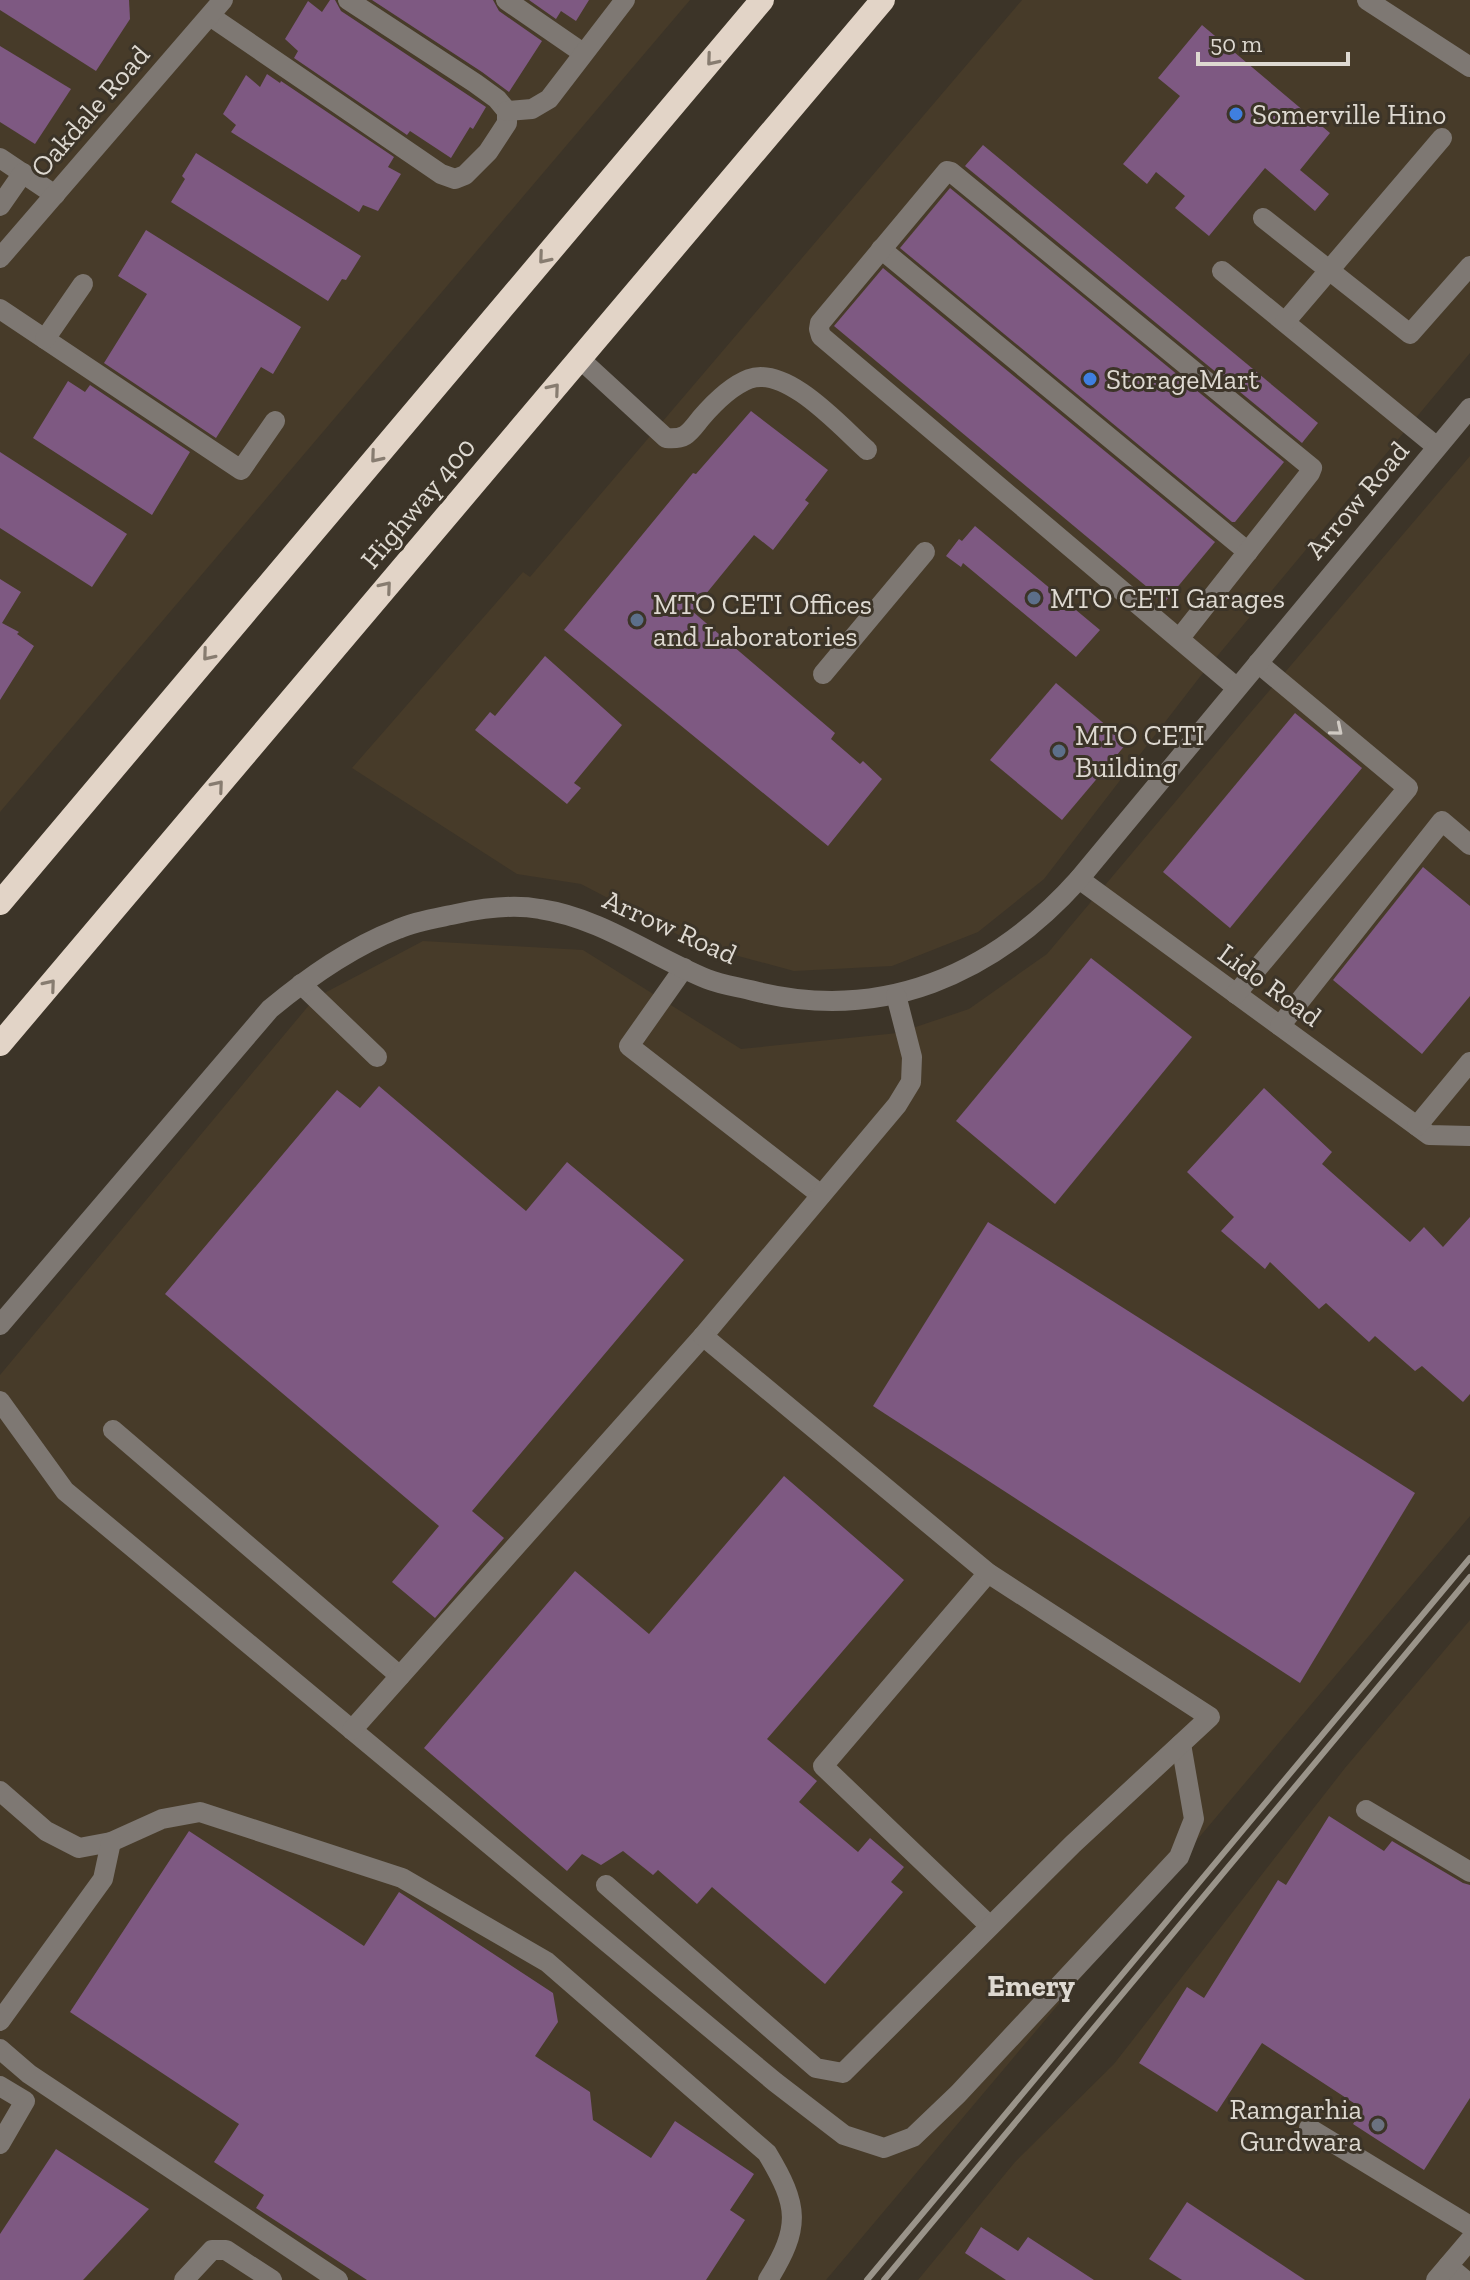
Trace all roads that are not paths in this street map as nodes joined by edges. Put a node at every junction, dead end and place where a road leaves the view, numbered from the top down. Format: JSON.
{"nodes":[{"id":1,"x":348,"y":0,"type":"edge"},
{"id":2,"x":506,"y":0,"type":"edge"},
{"id":3,"x":625,"y":0,"type":"edge"},
{"id":4,"x":762,"y":0,"type":"edge"},
{"id":5,"x":883,"y":0,"type":"edge"},
{"id":6,"x":1367,"y":0,"type":"edge"},
{"id":7,"x":216,"y":8,"type":"edge"},
{"id":8,"x":583,"y":53,"type":"junction"},
{"id":9,"x":1470,"y":67,"type":"edge"},
{"id":10,"x":507,"y":111,"type":"junction"},
{"id":11,"x":1442,"y":138,"type":"dead end"},
{"id":12,"x":0,"y":158,"type":"edge"},
{"id":13,"x":23,"y":173,"type":"junction"},
{"id":14,"x":55,"y":195,"type":"junction"},
{"id":15,"x":0,"y":206,"type":"edge"},
{"id":16,"x":1263,"y":218,"type":"dead end"},
{"id":17,"x":881,"y":249,"type":"junction"},
{"id":18,"x":0,"y":258,"type":"edge"},
{"id":19,"x":1470,"y":266,"type":"edge"},
{"id":20,"x":1222,"y":271,"type":"dead end"},
{"id":21,"x":1329,"y":271,"type":"junction"},
{"id":22,"x":83,"y":284,"type":"dead end"},
{"id":23,"x":0,"y":309,"type":"edge"},
{"id":24,"x":1285,"y":322,"type":"junction"},
{"id":25,"x":45,"y":339,"type":"junction"},
{"id":26,"x":580,"y":359,"type":"junction"},
{"id":27,"x":1470,"y":408,"type":"edge"},
{"id":28,"x":275,"y":421,"type":"dead end"},
{"id":29,"x":1437,"y":447,"type":"junction"},
{"id":30,"x":867,"y":450,"type":"dead end"},
{"id":31,"x":925,"y":552,"type":"dead end"},
{"id":32,"x":1248,"y":552,"type":"junction"},
{"id":33,"x":1179,"y":639,"type":"junction"},
{"id":34,"x":1258,"y":663,"type":"junction"},
{"id":35,"x":823,"y":674,"type":"dead end"},
{"id":36,"x":1237,"y":688,"type":"junction"},
{"id":37,"x":1470,"y":845,"type":"edge"},
{"id":38,"x":1079,"y":879,"type":"junction"},
{"id":39,"x":0,"y":903,"type":"edge"},
{"id":40,"x":684,"y":968,"type":"junction"},
{"id":41,"x":301,"y":984,"type":"junction"},
{"id":42,"x":1236,"y":994,"type":"junction"},
{"id":43,"x":896,"y":995,"type":"junction"},
{"id":44,"x":1280,"y":1026,"type":"junction"},
{"id":45,"x":0,"y":1044,"type":"edge"},
{"id":46,"x":377,"y":1057,"type":"dead end"},
{"id":47,"x":1470,"y":1062,"type":"edge"},
{"id":48,"x":1423,"y":1131,"type":"junction"},
{"id":49,"x":1470,"y":1136,"type":"edge"},
{"id":50,"x":821,"y":1195,"type":"junction"},
{"id":51,"x":0,"y":1325,"type":"edge"},
{"id":52,"x":703,"y":1336,"type":"junction"},
{"id":53,"x":0,"y":1401,"type":"edge"},
{"id":54,"x":113,"y":1430,"type":"dead end"},
{"id":55,"x":988,"y":1573,"type":"junction"},
{"id":56,"x":400,"y":1676,"type":"junction"},
{"id":57,"x":352,"y":1730,"type":"junction"},
{"id":58,"x":1181,"y":1744,"type":"junction"},
{"id":59,"x":0,"y":1791,"type":"edge"},
{"id":60,"x":1366,"y":1810,"type":"dead end"},
{"id":61,"x":111,"y":1842,"type":"junction"},
{"id":62,"x":1470,"y":1872,"type":"edge"},
{"id":63,"x":606,"y":1885,"type":"dead end"},
{"id":64,"x":990,"y":1926,"type":"junction"},
{"id":65,"x":0,"y":2021,"type":"edge"},
{"id":66,"x":0,"y":2049,"type":"edge"},
{"id":67,"x":0,"y":2086,"type":"edge"},
{"id":68,"x":1309,"y":2128,"type":"dead end"},
{"id":69,"x":0,"y":2144,"type":"edge"},
{"id":70,"x":1470,"y":2226,"type":"edge"},
{"id":71,"x":1470,"y":2240,"type":"edge"},
{"id":72,"x":1442,"y":2273,"type":"edge"},
{"id":73,"x":184,"y":2280,"type":"edge"},
{"id":74,"x":272,"y":2280,"type":"edge"},
{"id":75,"x":338,"y":2280,"type":"edge"},
{"id":76,"x":768,"y":2280,"type":"edge"},
{"id":77,"x":1465,"y":2280,"type":"edge"}],
"edges":[{"from":1,"to":10,"type":"street"},
{"from":2,"to":8,"type":"street"},
{"from":3,"to":8,"type":"street"},
{"from":4,"to":39,"type":"highway","one_way":true},
{"from":5,"to":26,"type":"highway","name":"Highway 400"},
{"from":6,"to":9,"type":"street"},
{"from":7,"to":10,"type":"street"},
{"from":7,"to":14,"type":"street","name":"Oakdale Road"},
{"from":8,"to":10,"type":"street"},
{"from":11,"to":21,"type":"street"},
{"from":12,"to":13,"type":"street"},
{"from":13,"to":14,"type":"street"},
{"from":13,"to":15,"type":"street"},
{"from":14,"to":18,"type":"street","name":"Oakdale Road"},
{"from":16,"to":21,"type":"street"},
{"from":17,"to":32,"type":"street"},
{"from":17,"to":32,"type":"street"},
{"from":17,"to":33,"type":"street"},
{"from":19,"to":21,"type":"street"},
{"from":20,"to":24,"type":"street"},
{"from":21,"to":24,"type":"street"},
{"from":22,"to":25,"type":"street"},
{"from":23,"to":25,"type":"street"},
{"from":24,"to":29,"type":"street"},
{"from":25,"to":28,"type":"street"},
{"from":26,"to":30,"type":"street"},
{"from":45,"to":26,"type":"highway","name":"Highway 400","one_way":true},
{"from":27,"to":29,"type":"street","name":"Arrow Road"},
{"from":29,"to":34,"type":"street","name":"Arrow Road"},
{"from":31,"to":35,"type":"street"},
{"from":32,"to":33,"type":"street"},
{"from":33,"to":36,"type":"street"},
{"from":34,"to":36,"type":"street","name":"Arrow Road"},
{"from":34,"to":42,"type":"street","one_way":true},
{"from":36,"to":38,"type":"street","name":"Arrow Road"},
{"from":37,"to":44,"type":"street"},
{"from":38,"to":42,"type":"street","name":"Lido Road"},
{"from":38,"to":43,"type":"street","name":"Arrow Road"},
{"from":40,"to":41,"type":"street","name":"Arrow Road"},
{"from":40,"to":43,"type":"street","name":"Arrow Road"},
{"from":40,"to":50,"type":"street"},
{"from":41,"to":46,"type":"street"},
{"from":41,"to":51,"type":"street","name":"Arrow Road"},
{"from":42,"to":44,"type":"street","name":"Lido Road"},
{"from":43,"to":50,"type":"street"},
{"from":44,"to":48,"type":"street","name":"Lido Road"},
{"from":47,"to":48,"type":"street"},
{"from":48,"to":49,"type":"street"},
{"from":50,"to":52,"type":"street"},
{"from":52,"to":55,"type":"street"},
{"from":52,"to":56,"type":"street"},
{"from":53,"to":57,"type":"street"},
{"from":54,"to":56,"type":"street"},
{"from":55,"to":58,"type":"street"},
{"from":55,"to":64,"type":"street"},
{"from":56,"to":57,"type":"street"},
{"from":57,"to":58,"type":"street"},
{"from":58,"to":64,"type":"street"},
{"from":59,"to":61,"type":"street"},
{"from":60,"to":62,"type":"street"},
{"from":61,"to":65,"type":"street"},
{"from":61,"to":76,"type":"street"},
{"from":63,"to":64,"type":"street"},
{"from":66,"to":75,"type":"street"},
{"from":67,"to":69,"type":"street"},
{"from":68,"to":70,"type":"street"},
{"from":71,"to":72,"type":"street"},
{"from":72,"to":77,"type":"street"},
{"from":73,"to":74,"type":"street"}]}
